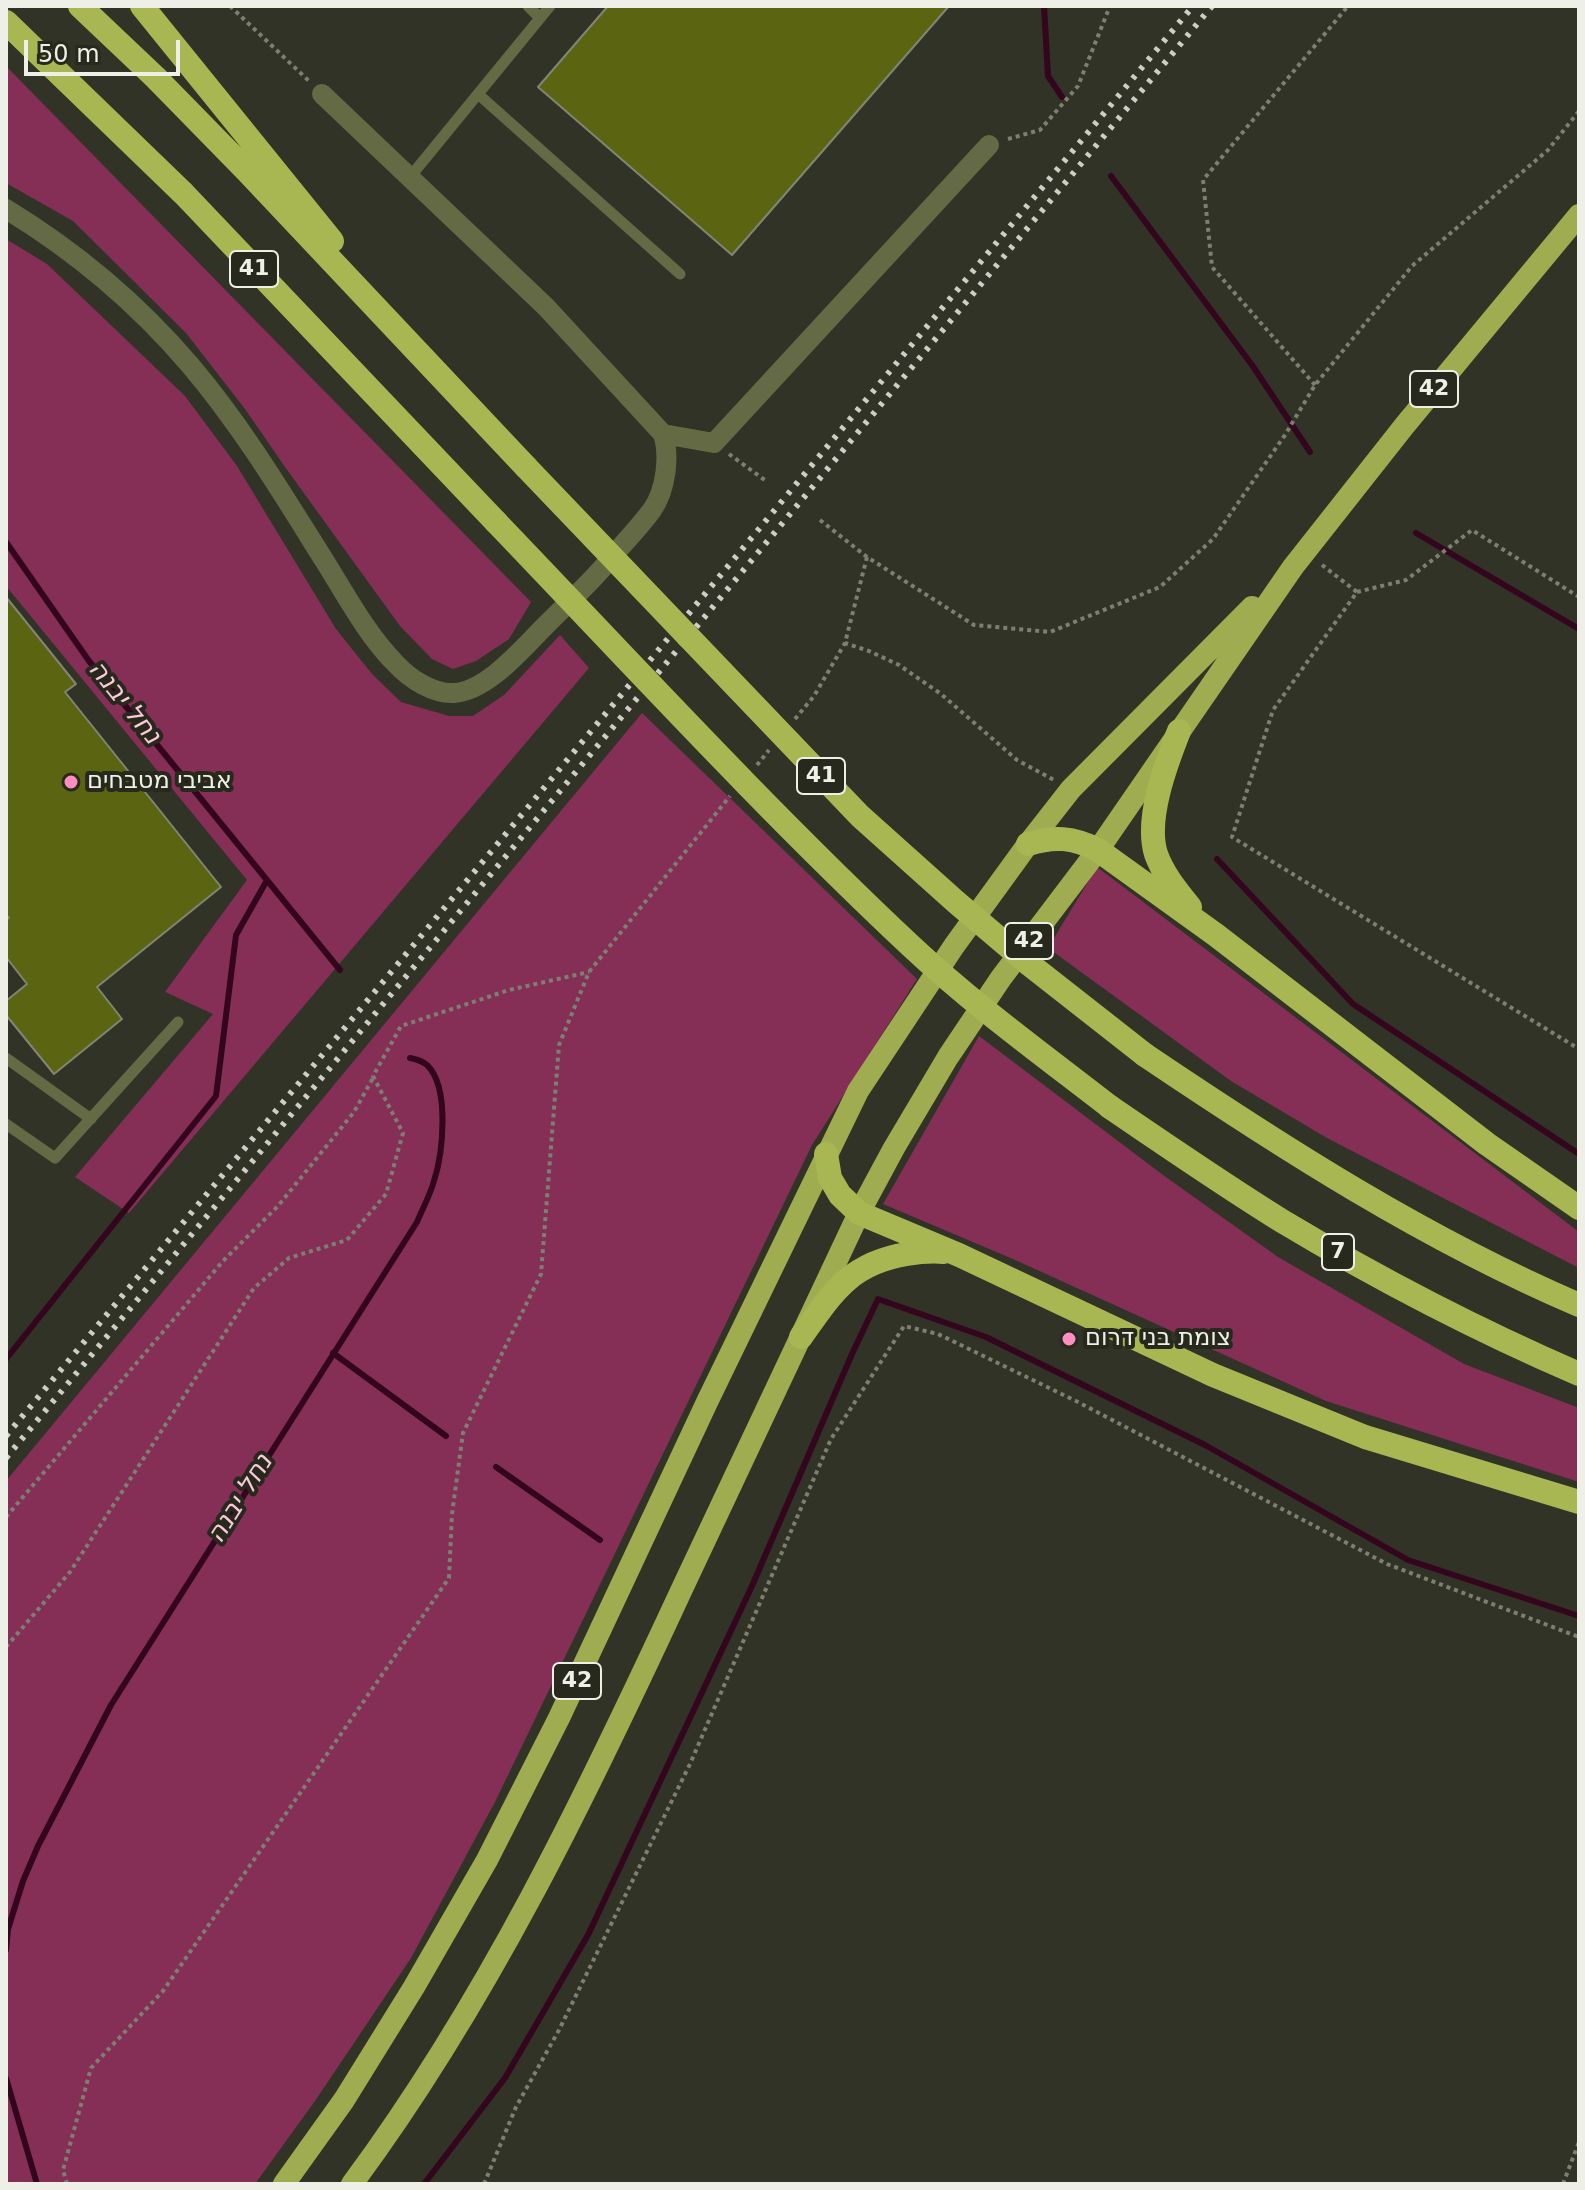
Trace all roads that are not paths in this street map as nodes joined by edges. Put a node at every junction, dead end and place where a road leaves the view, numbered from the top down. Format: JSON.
{"nodes":[{"id":1,"x":80,"y":6,"type":"edge"},
{"id":2,"x":142,"y":6,"type":"edge"},
{"id":3,"x":528,"y":6,"type":"edge"},
{"id":4,"x":550,"y":6,"type":"edge"},
{"id":5,"x":540,"y":18,"type":"junction"},
{"id":6,"x":6,"y":22,"type":"edge"},
{"id":7,"x":322,"y":94,"type":"road end"},
{"id":8,"x":478,"y":94,"type":"junction"},
{"id":9,"x":989,"y":145,"type":"road end"},
{"id":10,"x":410,"y":177,"type":"junction"},
{"id":11,"x":6,"y":209,"type":"edge"},
{"id":12,"x":1579,"y":215,"type":"edge"},
{"id":13,"x":680,"y":274,"type":"dead end"},
{"id":14,"x":451,"y":389,"type":"junction"},
{"id":15,"x":663,"y":434,"type":"junction"},
{"id":16,"x":1299,"y":559,"type":"junction"},
{"id":17,"x":1179,"y":731,"type":"junction"},
{"id":18,"x":1028,"y":844,"type":"junction"},
{"id":19,"x":1098,"y":850,"type":"junction"},
{"id":20,"x":1216,"y":935,"type":"junction"},
{"id":21,"x":178,"y":1022,"type":"dead end"},
{"id":22,"x":6,"y":1058,"type":"edge"},
{"id":23,"x":1110,"y":1107,"type":"joint"},
{"id":24,"x":91,"y":1119,"type":"junction"},
{"id":25,"x":6,"y":1124,"type":"edge"},
{"id":26,"x":826,"y":1154,"type":"junction"},
{"id":27,"x":1579,"y":1208,"type":"edge"},
{"id":28,"x":859,"y":1213,"type":"junction"},
{"id":29,"x":959,"y":1255,"type":"junction"},
{"id":30,"x":1579,"y":1305,"type":"edge"},
{"id":31,"x":801,"y":1337,"type":"junction"},
{"id":32,"x":1579,"y":1374,"type":"edge"},
{"id":33,"x":1579,"y":1502,"type":"edge"},
{"id":34,"x":284,"y":2184,"type":"edge"},
{"id":35,"x":352,"y":2184,"type":"edge"}],
"edges":[{"from":1,"to":14,"type":"highway","number":"41"},
{"from":2,"to":14,"type":"highway"},
{"from":3,"to":5,"type":"lane"},
{"from":4,"to":5,"type":"lane"},
{"from":5,"to":8,"type":"lane"},
{"from":6,"to":23,"type":"highway","number":"41","bridge":true},
{"from":7,"to":10,"type":"street"},
{"from":8,"to":10,"type":"lane"},
{"from":8,"to":13,"type":"lane"},
{"from":9,"to":15,"type":"street"},
{"from":10,"to":15,"type":"street"},
{"from":11,"to":15,"type":"street"},
{"from":12,"to":16,"type":"highway","number":"42"},
{"from":14,"to":30,"type":"highway","number":"41","bridge":true},
{"from":16,"to":17,"type":"highway","number":"42"},
{"from":16,"to":18,"type":"highway","number":"42"},
{"from":17,"to":19,"type":"highway","number":"42"},
{"from":17,"to":20,"type":"highway"},
{"from":18,"to":19,"type":"highway"},
{"from":18,"to":26,"type":"highway","number":"42"},
{"from":19,"to":20,"type":"highway"},
{"from":19,"to":28,"type":"highway","number":"42"},
{"from":20,"to":27,"type":"highway"},
{"from":21,"to":24,"type":"lane"},
{"from":22,"to":24,"type":"lane"},
{"from":23,"to":32,"type":"highway","number":"7"},
{"from":24,"to":25,"type":"lane"},
{"from":26,"to":28,"type":"highway"},
{"from":26,"to":34,"type":"highway","number":"42"},
{"from":28,"to":29,"type":"highway"},
{"from":28,"to":31,"type":"highway","number":"42"},
{"from":29,"to":31,"type":"highway"},
{"from":29,"to":33,"type":"highway"},
{"from":31,"to":35,"type":"highway","number":"42"}]}
